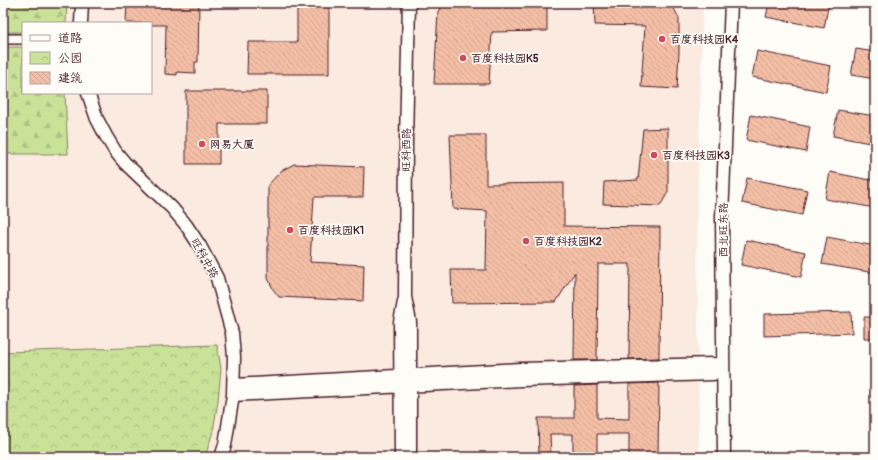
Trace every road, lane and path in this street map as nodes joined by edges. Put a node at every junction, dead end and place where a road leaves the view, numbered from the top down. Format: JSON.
{"nodes":[{"id":1,"x":82,"y":3,"type":"edge"},
{"id":2,"x":409,"y":3,"type":"edge"},
{"id":3,"x":731,"y":3,"type":"edge"},
{"id":4,"x":81,"y":22,"type":"edge"},
{"id":5,"x":3,"y":39,"type":"edge"},
{"id":6,"x":22,"y":39,"type":"edge"},
{"id":7,"x":88,"y":94,"type":"edge"},
{"id":8,"x":724,"y":368,"type":"junction"},
{"id":9,"x":405,"y":381,"type":"junction"},
{"id":10,"x":234,"y":390,"type":"junction"},
{"id":11,"x":221,"y":457,"type":"edge"},
{"id":12,"x":402,"y":457,"type":"edge"},
{"id":13,"x":410,"y":457,"type":"edge"},
{"id":14,"x":724,"y":457,"type":"edge"}],
"edges":[{"from":1,"to":4,"type":"street"},
{"from":2,"to":9,"type":"street","name":"旺科西路"},
{"from":3,"to":8,"type":"street","name":"西北旺东路"},
{"from":5,"to":6,"type":"street"},
{"from":7,"to":10,"type":"street","name":"旺科中路"},
{"from":8,"to":9,"type":"street"},
{"from":8,"to":14,"type":"street","name":"西北旺东路"},
{"from":9,"to":10,"type":"street"},
{"from":9,"to":12,"type":"street"},
{"from":9,"to":13,"type":"street"},
{"from":10,"to":11,"type":"street","name":"旺科中路"}]}
